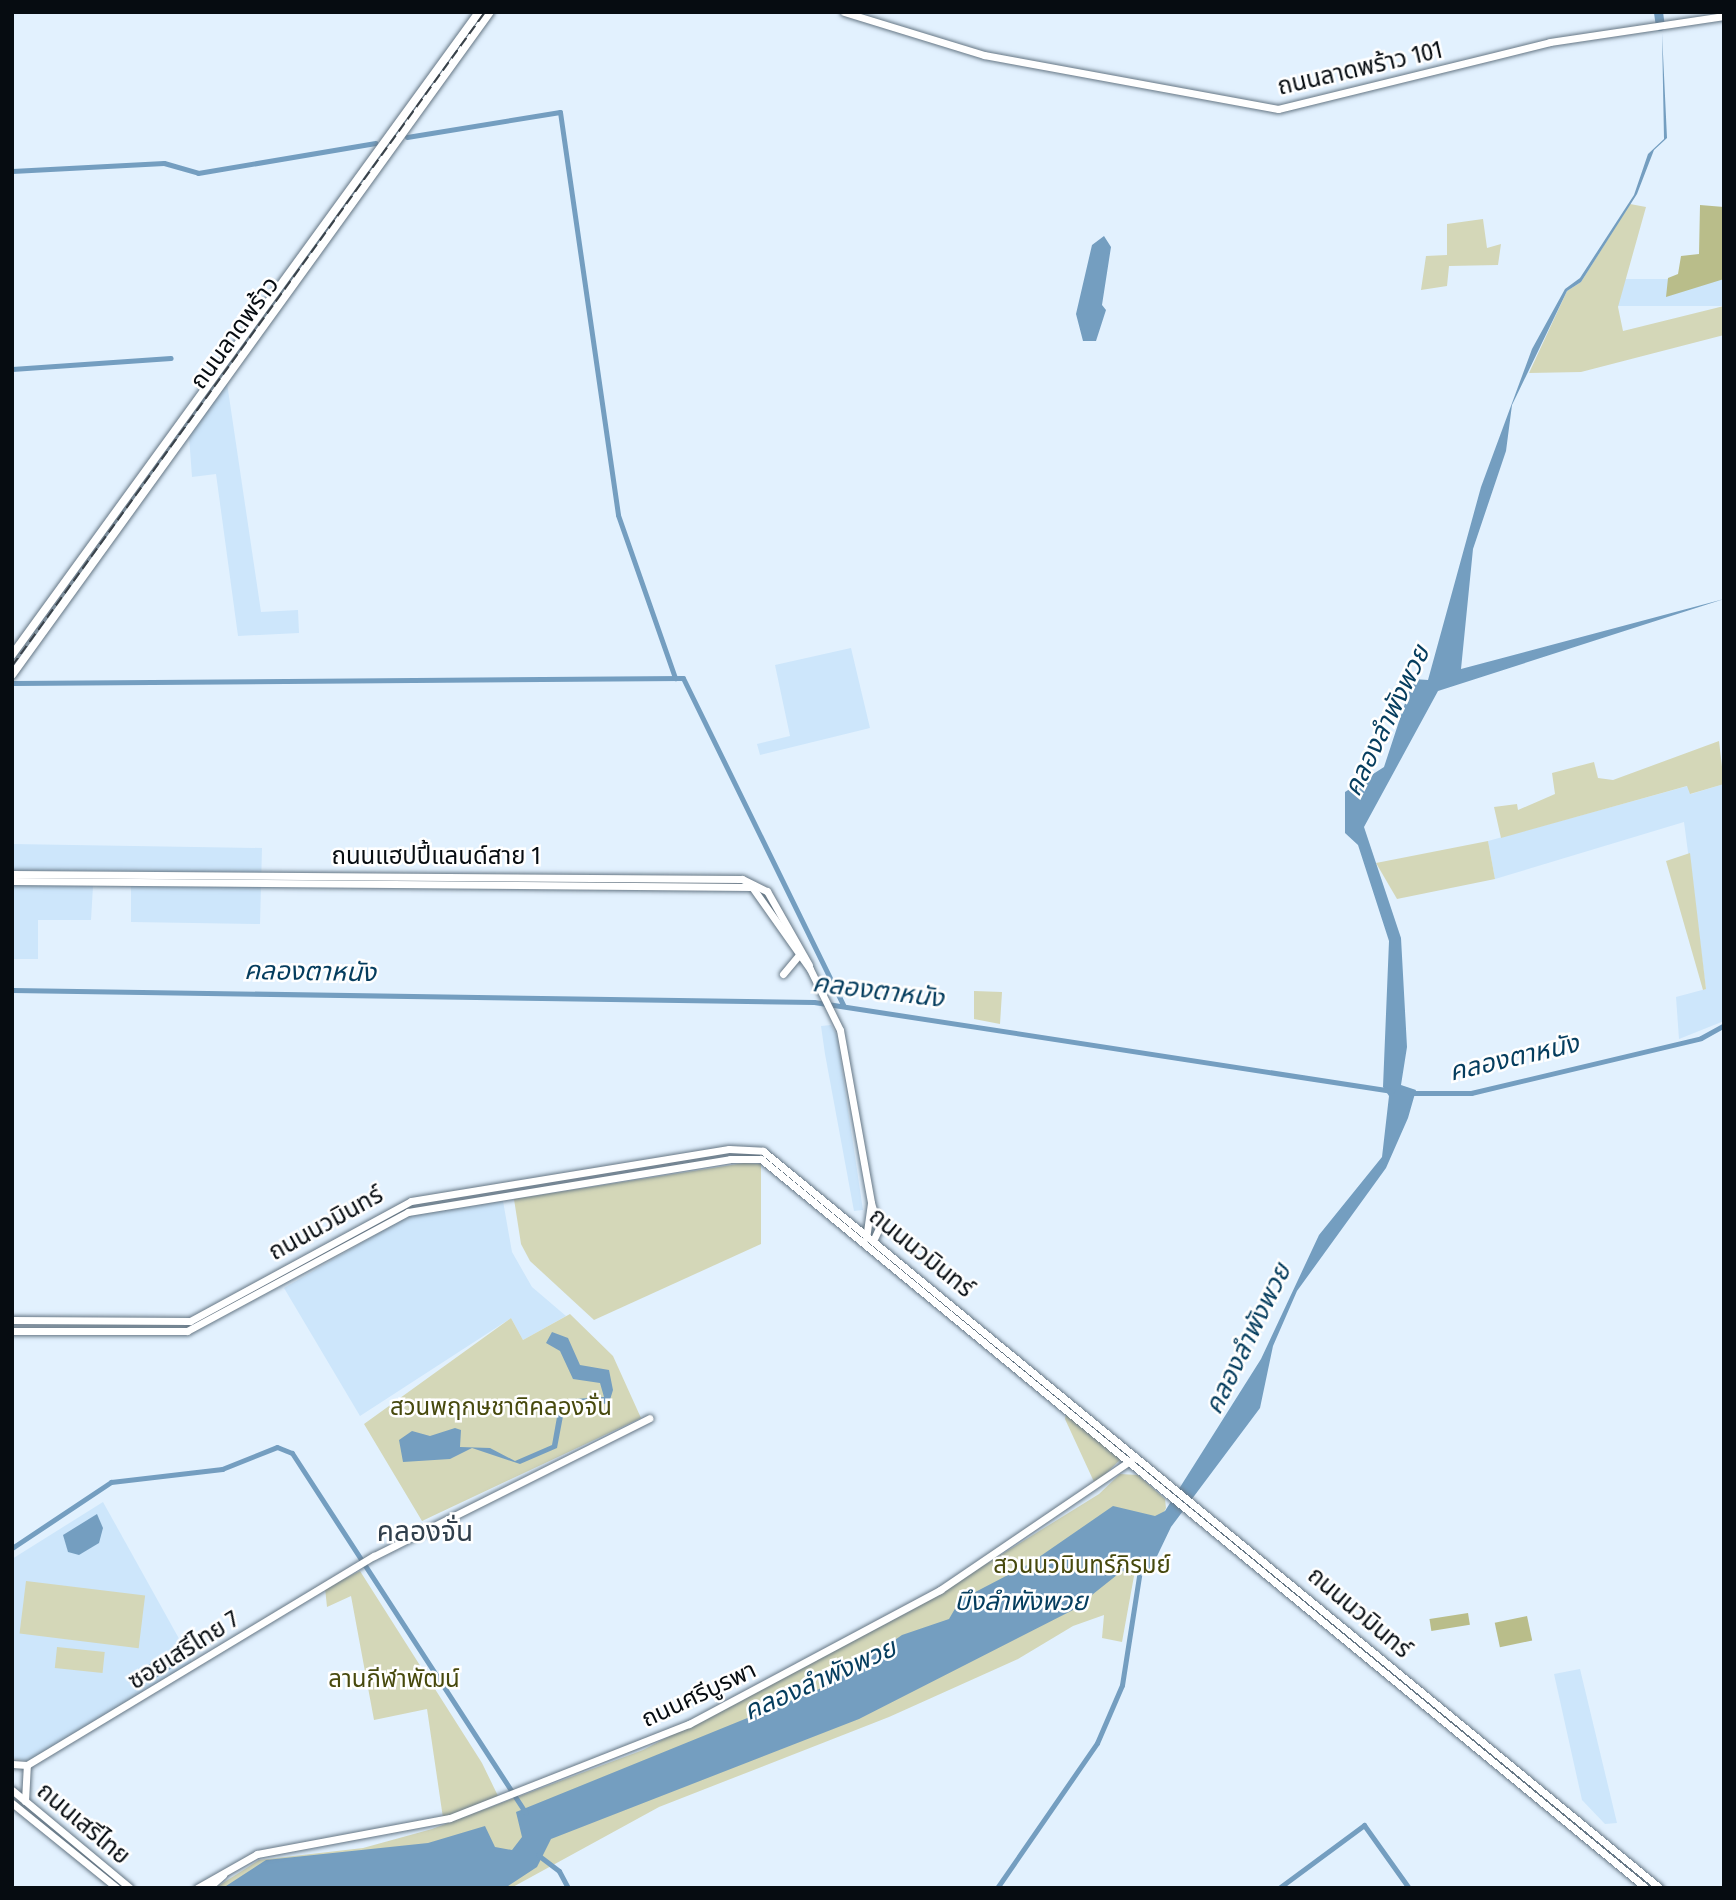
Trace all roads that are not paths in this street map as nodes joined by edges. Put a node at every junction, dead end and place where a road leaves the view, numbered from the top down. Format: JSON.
{"nodes":[{"id":1,"x":479,"y":12,"type":"edge"},
{"id":2,"x":490,"y":12,"type":"edge"},
{"id":3,"x":844,"y":12,"type":"edge"},
{"id":4,"x":1724,"y":16,"type":"edge"},
{"id":5,"x":324,"y":234,"type":"junction"},
{"id":6,"x":318,"y":244,"type":"junction"},
{"id":7,"x":12,"y":655,"type":"edge"},
{"id":8,"x":13,"y":674,"type":"edge"},
{"id":9,"x":12,"y":874,"type":"edge"},
{"id":10,"x":136,"y":878,"type":"junction"},
{"id":11,"x":12,"y":881,"type":"edge"},
{"id":12,"x":795,"y":943,"type":"junction"},
{"id":13,"x":799,"y":955,"type":"junction"},
{"id":14,"x":810,"y":969,"type":"junction"},
{"id":15,"x":783,"y":974,"type":"dead end"},
{"id":16,"x":870,"y":1206,"type":"junction"},
{"id":17,"x":849,"y":1219,"type":"junction"},
{"id":18,"x":879,"y":1228,"type":"junction"},
{"id":19,"x":869,"y":1240,"type":"junction"},
{"id":20,"x":884,"y":1247,"type":"junction"},
{"id":21,"x":12,"y":1320,"type":"edge"},
{"id":22,"x":12,"y":1331,"type":"edge"},
{"id":23,"x":649,"y":1419,"type":"dead end"},
{"id":24,"x":1139,"y":1457,"type":"junction"},
{"id":25,"x":1130,"y":1461,"type":"junction"},
{"id":26,"x":1391,"y":1665,"type":"junction"},
{"id":27,"x":1383,"y":1672,"type":"junction"},
{"id":28,"x":12,"y":1764,"type":"edge"},
{"id":29,"x":27,"y":1765,"type":"junction"},
{"id":30,"x":12,"y":1790,"type":"edge"},
{"id":31,"x":24,"y":1801,"type":"junction"},
{"id":32,"x":12,"y":1803,"type":"edge"},
{"id":33,"x":231,"y":1867,"type":"junction"},
{"id":34,"x":117,"y":1888,"type":"edge"},
{"id":35,"x":130,"y":1888,"type":"edge"},
{"id":36,"x":197,"y":1888,"type":"edge"},
{"id":37,"x":208,"y":1888,"type":"edge"},
{"id":38,"x":1646,"y":1888,"type":"edge"},
{"id":39,"x":1660,"y":1888,"type":"edge"}],
"edges":[{"from":1,"to":5,"type":"main road","name":"ถนนลาดพร้าว"},
{"from":2,"to":5,"type":"main road","name":"ถนนลาดพร้าว"},
{"from":3,"to":4,"type":"main road","name":"ถนนลาดพร้าว 101"},
{"from":5,"to":6,"type":"main road","name":"ถนนลาดพร้าว"},
{"from":6,"to":7,"type":"main road","name":"ถนนลาดพร้าว"},
{"from":6,"to":8,"type":"main road","name":"ถนนลาดพร้าว"},
{"from":9,"to":10,"type":"main road","name":"ถนนแฮปปี้แลนด์สาย 1"},
{"from":10,"to":11,"type":"main road","name":"ถนนแฮปปี้แลนด์สาย 1"},
{"from":10,"to":12,"type":"main road","name":"ถนนแฮปปี้แลนด์สาย 1"},
{"from":12,"to":13,"type":"main road","name":"ถนนแฮปปี้แลนด์สาย 1"},
{"from":12,"to":14,"type":"main road","name":"ถนนแฮปปี้แลนด์สาย 1"},
{"from":13,"to":14,"type":"main road","name":"ถนนแฮปปี้แลนด์สาย 1"},
{"from":13,"to":15,"type":"main road"},
{"from":14,"to":16,"type":"main road","name":"ถนนแฮปปี้แลนด์สาย 1"},
{"from":16,"to":17,"type":"main road"},
{"from":16,"to":18,"type":"main road","name":"ถนนแฮปปี้แลนด์สาย 1"},
{"from":16,"to":19,"type":"main road","name":"ถนนแฮปปี้แลนด์สาย 1"},
{"from":17,"to":19,"type":"main road","name":"ถนนนวมินทร์"},
{"from":17,"to":21,"type":"main road","name":"ถนนนวมินทร์"},
{"from":18,"to":19,"type":"main road"},
{"from":18,"to":20,"type":"main road","name":"ถนนแฮปปี้แลนด์สาย 1"},
{"from":19,"to":20,"type":"main road","name":"ถนนนวมินทร์"},
{"from":19,"to":22,"type":"main road","name":"ถนนนวมินทร์"},
{"from":19,"to":25,"type":"main road","name":"ถนนนวมินทร์"},
{"from":20,"to":24,"type":"main road","name":"ถนนนวมินทร์"},
{"from":23,"to":29,"type":"main road","name":"ซอยเสรีไทย 7"},
{"from":24,"to":25,"type":"main road","name":"ถนนศรีบูรพา"},
{"from":24,"to":26,"type":"main road","name":"ถนนนวมินทร์"},
{"from":25,"to":27,"type":"main road","name":"ถนนนวมินทร์"},
{"from":25,"to":33,"type":"main road","name":"ถนนศรีบูรพา"},
{"from":26,"to":27,"type":"main road"},
{"from":26,"to":39,"type":"main road","name":"ถนนนวมินทร์"},
{"from":27,"to":38,"type":"main road","name":"ถนนนวมินทร์"},
{"from":28,"to":29,"type":"main road"},
{"from":29,"to":31,"type":"main road"},
{"from":30,"to":31,"type":"main road","name":"ถนนเสรีไทย"},
{"from":31,"to":35,"type":"main road","name":"ถนนเสรีไทย"},
{"from":32,"to":34,"type":"main road","name":"ถนนเสรีไทย"},
{"from":33,"to":36,"type":"main road","name":"ถนนศรีบูรพา"},
{"from":33,"to":37,"type":"main road","name":"ถนนศรีบูรพา"}]}
